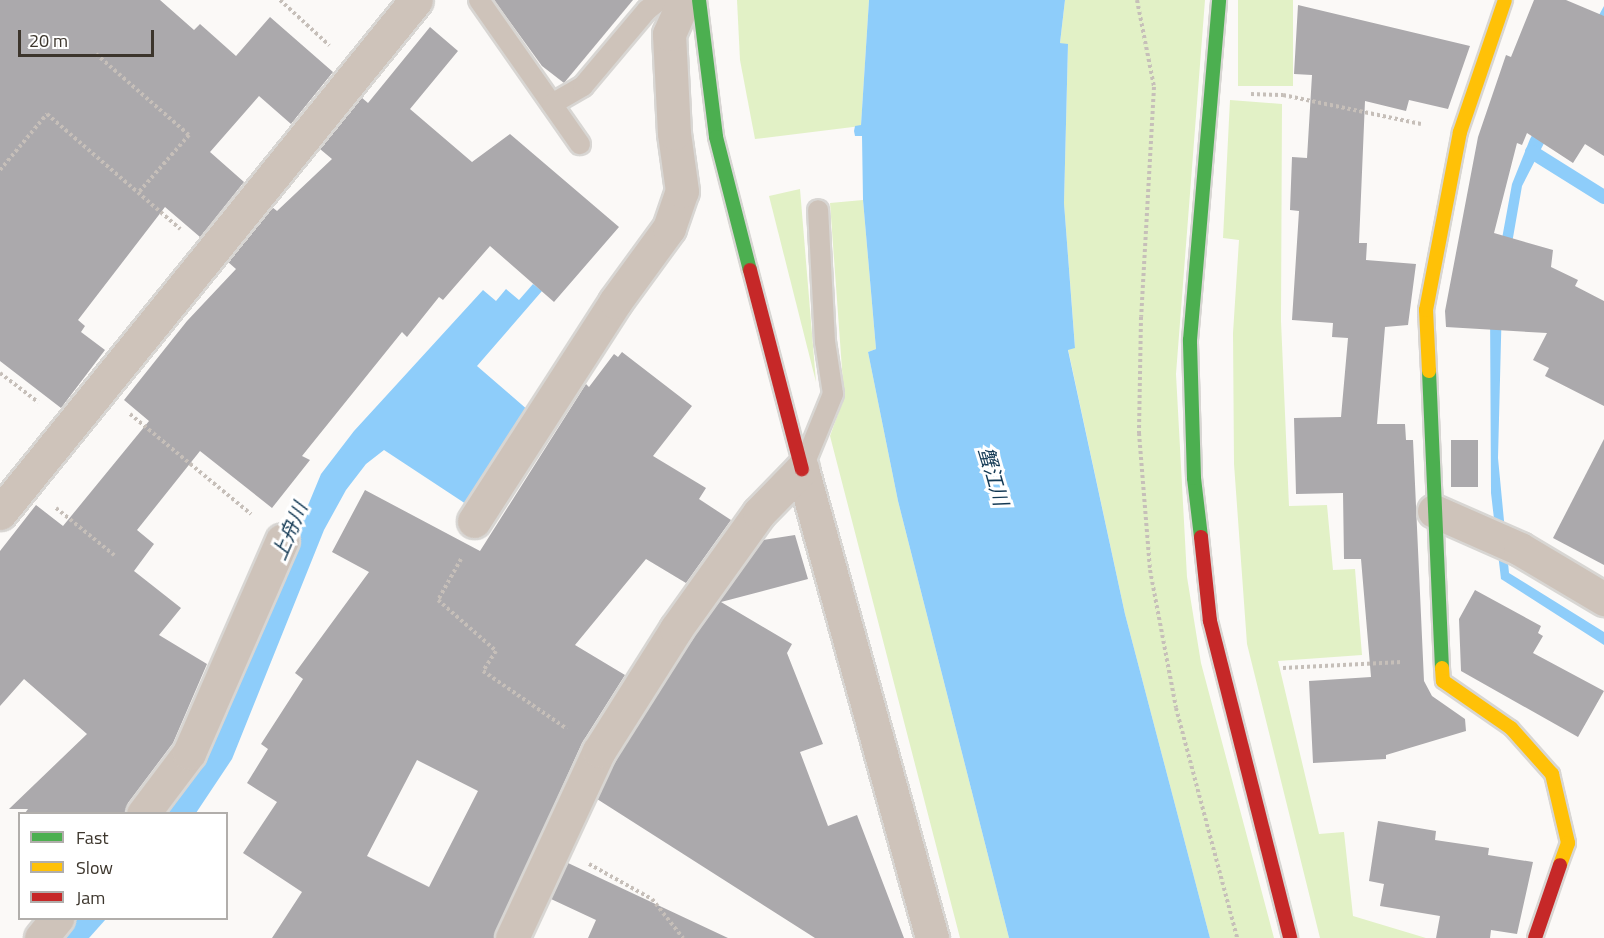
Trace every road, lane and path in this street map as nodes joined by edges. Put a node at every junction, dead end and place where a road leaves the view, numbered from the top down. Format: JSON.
{"nodes":[{"id":1,"x":280,"y":0,"type":"edge"},
{"id":2,"x":416,"y":0,"type":"edge"},
{"id":3,"x":479,"y":0,"type":"edge"},
{"id":4,"x":660,"y":0,"type":"edge"},
{"id":5,"x":684,"y":0,"type":"edge"},
{"id":6,"x":699,"y":0,"type":"edge"},
{"id":7,"x":1220,"y":0,"type":"edge"},
{"id":8,"x":1505,"y":0,"type":"edge"},
{"id":9,"x":96,"y":54,"type":"dead end"},
{"id":10,"x":358,"y":72,"type":"junction"},
{"id":11,"x":1283,"y":95,"type":"dead end"},
{"id":12,"x":552,"y":104,"type":"junction"},
{"id":13,"x":1460,"y":132,"type":"junction"},
{"id":14,"x":580,"y":144,"type":"dead end"},
{"id":15,"x":0,"y":170,"type":"edge"},
{"id":16,"x":138,"y":193,"type":"junction"},
{"id":17,"x":818,"y":210,"type":"dead end"},
{"id":18,"x":210,"y":255,"type":"junction"},
{"id":19,"x":0,"y":374,"type":"edge"},
{"id":20,"x":100,"y":390,"type":"junction"},
{"id":21,"x":70,"y":427,"type":"junction"},
{"id":22,"x":802,"y":470,"type":"junction"},
{"id":23,"x":24,"y":483,"type":"junction"},
{"id":24,"x":1434,"y":511,"type":"junction"},
{"id":25,"x":0,"y":513,"type":"edge"},
{"id":26,"x":474,"y":521,"type":"joint"},
{"id":27,"x":282,"y":540,"type":"joint"},
{"id":28,"x":114,"y":555,"type":"dead end"},
{"id":29,"x":1604,"y":598,"type":"edge"},
{"id":30,"x":1442,"y":660,"type":"junction"},
{"id":31,"x":1283,"y":668,"type":"dead end"},
{"id":32,"x":599,"y":751,"type":"junction"},
{"id":33,"x":145,"y":812,"type":"edge"},
{"id":34,"x":557,"y":846,"type":"junction"},
{"id":35,"x":55,"y":920,"type":"edge"},
{"id":36,"x":41,"y":938,"type":"edge"},
{"id":37,"x":512,"y":938,"type":"edge"},
{"id":38,"x":683,"y":938,"type":"edge"},
{"id":39,"x":932,"y":938,"type":"edge"},
{"id":40,"x":1290,"y":938,"type":"edge"},
{"id":41,"x":1535,"y":938,"type":"edge"}],
"edges":[{"from":1,"to":10,"type":"path"},
{"from":2,"to":10,"type":"street"},
{"from":3,"to":12,"type":"lane"},
{"from":4,"to":12,"type":"lane"},
{"from":5,"to":26,"type":"street"},
{"from":6,"to":22,"type":"street"},
{"from":7,"to":40,"type":"street"},
{"from":8,"to":13,"type":"street"},
{"from":9,"to":16,"type":"path"},
{"from":10,"to":18,"type":"street"},
{"from":11,"to":13,"type":"path"},
{"from":12,"to":14,"type":"lane"},
{"from":13,"to":24,"type":"street"},
{"from":15,"to":16,"type":"path"},
{"from":16,"to":18,"type":"path"},
{"from":17,"to":22,"type":"lane"},
{"from":18,"to":20,"type":"street"},
{"from":19,"to":21,"type":"path"},
{"from":20,"to":21,"type":"street"},
{"from":20,"to":27,"type":"path"},
{"from":21,"to":23,"type":"street"},
{"from":22,"to":32,"type":"street"},
{"from":22,"to":39,"type":"street"},
{"from":23,"to":25,"type":"street"},
{"from":23,"to":28,"type":"path"},
{"from":24,"to":29,"type":"street"},
{"from":24,"to":30,"type":"street"},
{"from":26,"to":32,"type":"path"},
{"from":27,"to":33,"type":"street"},
{"from":30,"to":31,"type":"path"},
{"from":30,"to":41,"type":"street"},
{"from":32,"to":34,"type":"street"},
{"from":34,"to":37,"type":"street"},
{"from":34,"to":38,"type":"path"},
{"from":35,"to":36,"type":"street"}]}
